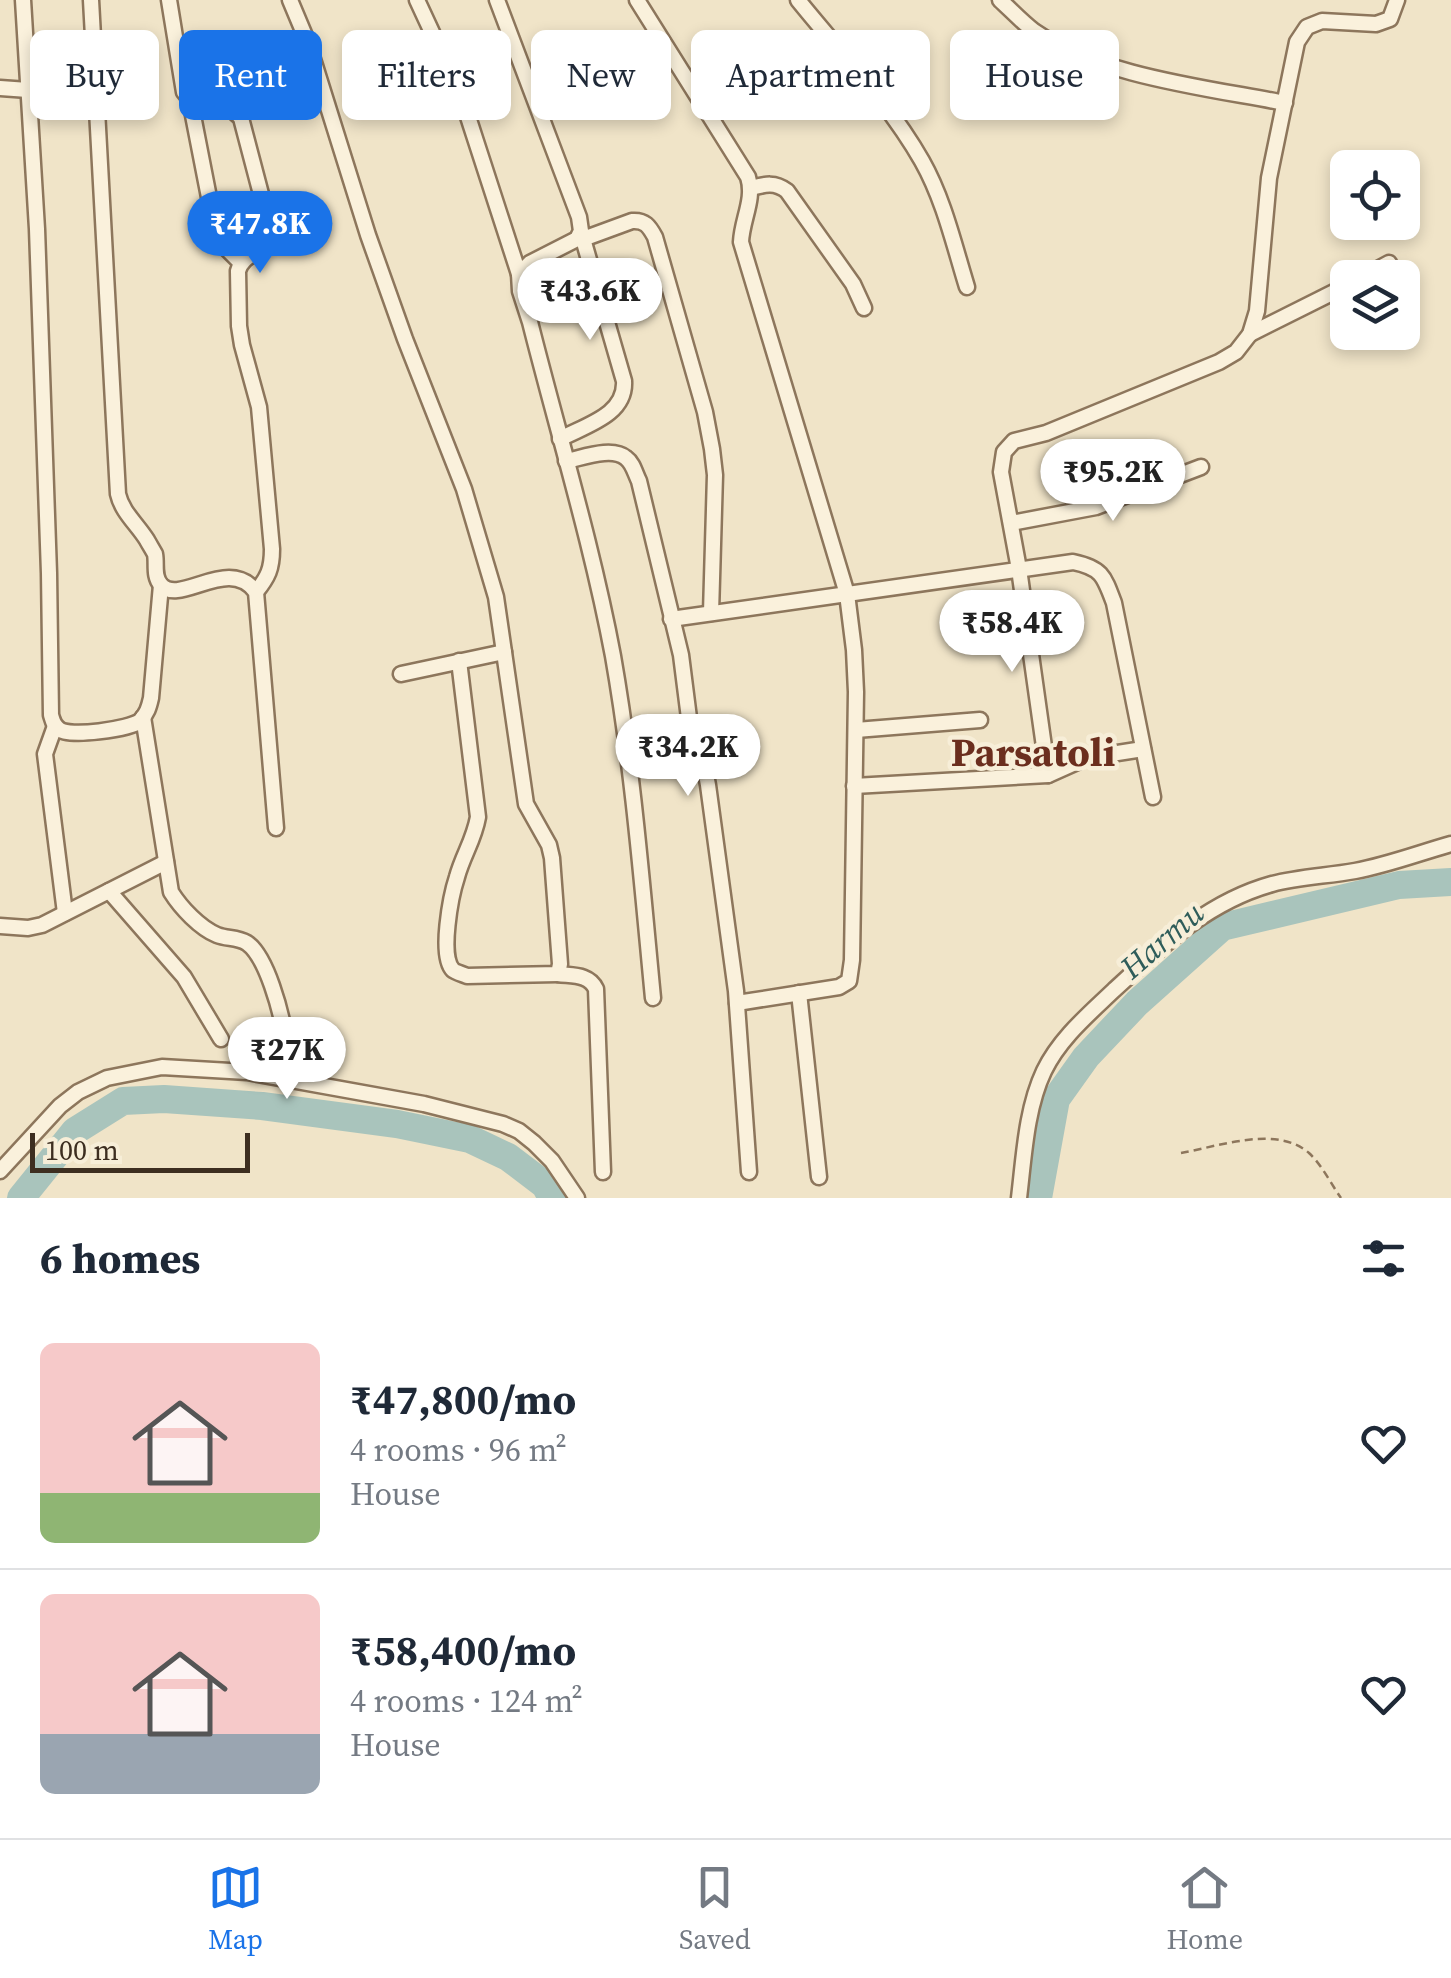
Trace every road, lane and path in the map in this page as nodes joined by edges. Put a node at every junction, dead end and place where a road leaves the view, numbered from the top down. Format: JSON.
{"nodes":[{"id":1,"x":23,"y":0,"type":"edge"},
{"id":2,"x":91,"y":0,"type":"edge"},
{"id":3,"x":170,"y":0,"type":"edge"},
{"id":4,"x":290,"y":0,"type":"edge"},
{"id":5,"x":417,"y":0,"type":"edge"},
{"id":6,"x":496,"y":0,"type":"edge"},
{"id":7,"x":637,"y":0,"type":"edge"},
{"id":8,"x":798,"y":0,"type":"edge"},
{"id":9,"x":1000,"y":0,"type":"edge"},
{"id":10,"x":1397,"y":0,"type":"edge"},
{"id":11,"x":179,"y":59,"type":"edge"},
{"id":12,"x":0,"y":88,"type":"edge"},
{"id":13,"x":28,"y":90,"type":"junction"},
{"id":14,"x":1285,"y":102,"type":"junction"},
{"id":15,"x":194,"y":120,"type":"edge"},
{"id":16,"x":242,"y":120,"type":"edge"},
{"id":17,"x":751,"y":188,"type":"junction"},
{"id":18,"x":582,"y":235,"type":"junction"},
{"id":19,"x":240,"y":264,"type":"junction"},
{"id":20,"x":520,"y":274,"type":"junction"},
{"id":21,"x":967,"y":287,"type":"dead end"},
{"id":22,"x":1330,"y":293,"type":"edge"},
{"id":23,"x":864,"y":308,"type":"dead end"},
{"id":24,"x":1250,"y":334,"type":"junction"},
{"id":25,"x":560,"y":439,"type":"junction"},
{"id":26,"x":566,"y":461,"type":"junction"},
{"id":27,"x":1201,"y":467,"type":"dead end"},
{"id":28,"x":1011,"y":522,"type":"junction"},
{"id":29,"x":1019,"y":569,"type":"junction"},
{"id":30,"x":161,"y":584,"type":"junction"},
{"id":31,"x":256,"y":592,"type":"junction"},
{"id":32,"x":846,"y":594,"type":"junction"},
{"id":33,"x":711,"y":614,"type":"junction"},
{"id":34,"x":671,"y":619,"type":"junction"},
{"id":35,"x":504,"y":652,"type":"junction"},
{"id":36,"x":459,"y":662,"type":"junction"},
{"id":37,"x":401,"y":674,"type":"dead end"},
{"id":38,"x":144,"y":716,"type":"junction"},
{"id":39,"x":980,"y":720,"type":"dead end"},
{"id":40,"x":54,"y":726,"type":"junction"},
{"id":41,"x":856,"y":730,"type":"junction"},
{"id":42,"x":1143,"y":749,"type":"junction"},
{"id":43,"x":1048,"y":775,"type":"junction"},
{"id":44,"x":854,"y":786,"type":"junction"},
{"id":45,"x":1153,"y":796,"type":"dead end"},
{"id":46,"x":276,"y":828,"type":"dead end"},
{"id":47,"x":1451,"y":844,"type":"edge"},
{"id":48,"x":166,"y":862,"type":"junction"},
{"id":49,"x":109,"y":891,"type":"junction"},
{"id":50,"x":65,"y":913,"type":"junction"},
{"id":51,"x":0,"y":926,"type":"edge"},
{"id":52,"x":558,"y":974,"type":"junction"},
{"id":53,"x":799,"y":994,"type":"junction"},
{"id":54,"x":653,"y":998,"type":"dead end"},
{"id":55,"x":737,"y":1003,"type":"junction"},
{"id":56,"x":285,"y":1036,"type":"dead end"},
{"id":57,"x":221,"y":1039,"type":"dead end"},
{"id":58,"x":1181,"y":1153,"type":"dead end"},
{"id":59,"x":0,"y":1172,"type":"edge"},
{"id":60,"x":603,"y":1172,"type":"dead end"},
{"id":61,"x":749,"y":1172,"type":"dead end"},
{"id":62,"x":819,"y":1177,"type":"dead end"},
{"id":63,"x":576,"y":1198,"type":"edge"},
{"id":64,"x":1019,"y":1198,"type":"edge"},
{"id":65,"x":1341,"y":1198,"type":"edge"}],
"edges":[{"from":1,"to":13,"type":"street"},
{"from":2,"to":30,"type":"street"},
{"from":3,"to":11,"type":"street"},
{"from":4,"to":35,"type":"street"},
{"from":5,"to":20,"type":"street"},
{"from":6,"to":18,"type":"street"},
{"from":7,"to":17,"type":"street"},
{"from":8,"to":21,"type":"street"},
{"from":9,"to":14,"type":"street"},
{"from":10,"to":14,"type":"street"},
{"from":12,"to":13,"type":"street"},
{"from":13,"to":40,"type":"street"},
{"from":14,"to":24,"type":"street"},
{"from":15,"to":19,"type":"street"},
{"from":16,"to":19,"type":"street"},
{"from":17,"to":23,"type":"street"},
{"from":17,"to":32,"type":"street"},
{"from":18,"to":20,"type":"street"},
{"from":18,"to":25,"type":"street"},
{"from":18,"to":33,"type":"street"},
{"from":19,"to":31,"type":"street"},
{"from":20,"to":25,"type":"street"},
{"from":22,"to":24,"type":"street"},
{"from":24,"to":28,"type":"street"},
{"from":25,"to":26,"type":"street"},
{"from":26,"to":34,"type":"street"},
{"from":26,"to":54,"type":"street"},
{"from":27,"to":28,"type":"street"},
{"from":28,"to":29,"type":"street"},
{"from":29,"to":32,"type":"street"},
{"from":29,"to":42,"type":"street"},
{"from":29,"to":43,"type":"street"},
{"from":30,"to":31,"type":"street"},
{"from":30,"to":38,"type":"street"},
{"from":31,"to":46,"type":"street"},
{"from":32,"to":33,"type":"street"},
{"from":32,"to":41,"type":"street"},
{"from":33,"to":34,"type":"street"},
{"from":34,"to":55,"type":"street"},
{"from":35,"to":36,"type":"street"},
{"from":35,"to":52,"type":"street"},
{"from":36,"to":37,"type":"street"},
{"from":36,"to":52,"type":"street"},
{"from":38,"to":40,"type":"street"},
{"from":38,"to":48,"type":"street"},
{"from":39,"to":41,"type":"street"},
{"from":40,"to":50,"type":"street"},
{"from":41,"to":44,"type":"street"},
{"from":42,"to":43,"type":"street"},
{"from":42,"to":45,"type":"street"},
{"from":43,"to":44,"type":"street"},
{"from":44,"to":53,"type":"street"},
{"from":47,"to":64,"type":"street"},
{"from":48,"to":49,"type":"street"},
{"from":48,"to":56,"type":"street"},
{"from":49,"to":50,"type":"street"},
{"from":49,"to":57,"type":"street"},
{"from":50,"to":51,"type":"street"},
{"from":52,"to":60,"type":"street"},
{"from":53,"to":55,"type":"street"},
{"from":53,"to":62,"type":"street"},
{"from":55,"to":61,"type":"street"},
{"from":58,"to":65,"type":"path"},
{"from":59,"to":63,"type":"street"}]}
